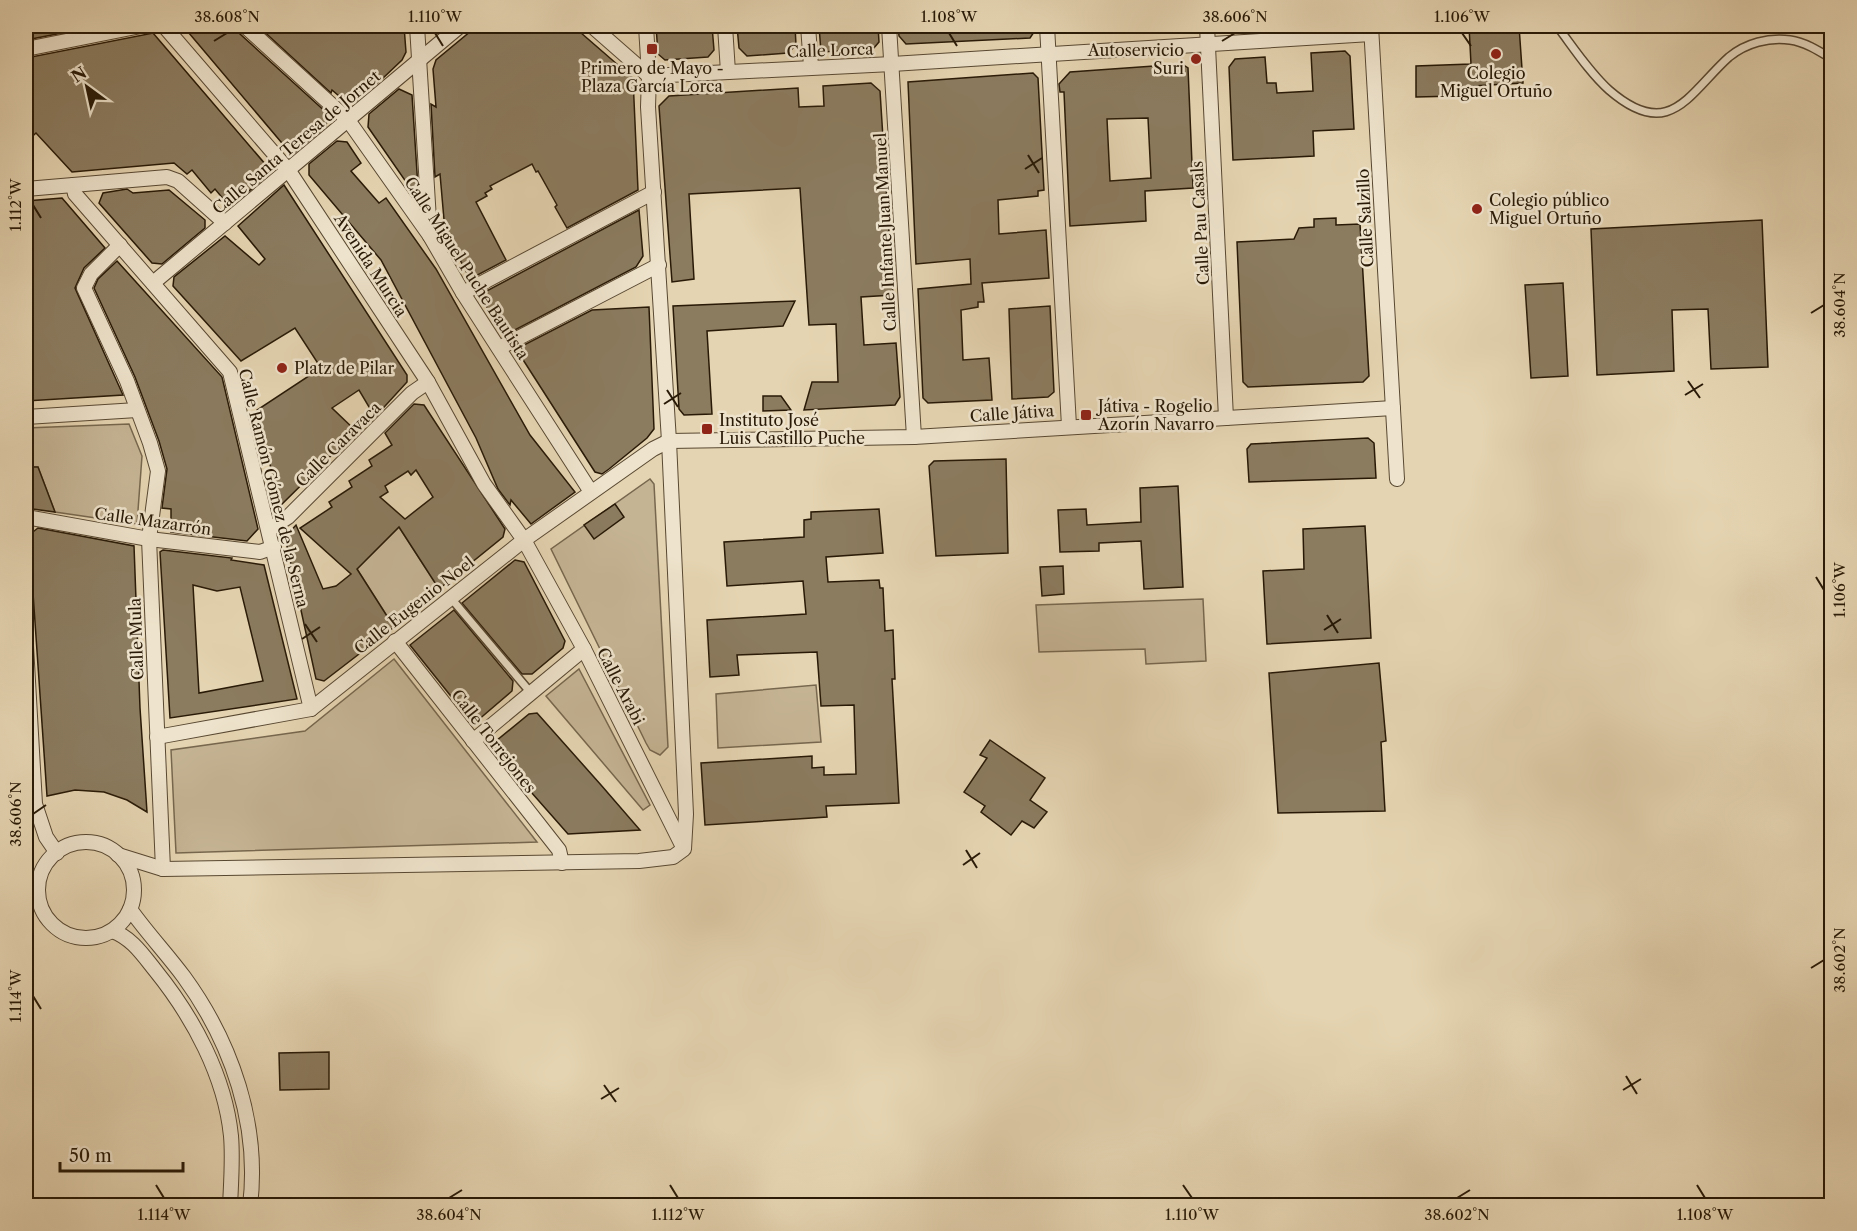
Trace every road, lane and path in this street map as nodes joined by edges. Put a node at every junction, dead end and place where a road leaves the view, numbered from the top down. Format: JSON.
{"nodes":[{"id":1,"x":141,"y":26,"type":"edge"},
{"id":2,"x":164,"y":26,"type":"edge"},
{"id":3,"x":245,"y":26,"type":"edge"},
{"id":4,"x":417,"y":26,"type":"edge"},
{"id":5,"x":460,"y":26,"type":"edge"},
{"id":6,"x":592,"y":26,"type":"edge"},
{"id":7,"x":646,"y":26,"type":"edge"},
{"id":8,"x":725,"y":26,"type":"edge"},
{"id":9,"x":808,"y":26,"type":"edge"},
{"id":10,"x":889,"y":26,"type":"edge"},
{"id":11,"x":1047,"y":26,"type":"edge"},
{"id":12,"x":1207,"y":26,"type":"edge"},
{"id":13,"x":1557,"y":26,"type":"edge"},
{"id":14,"x":1371,"y":30,"type":"edge"},
{"id":15,"x":1208,"y":45,"type":"junction"},
{"id":16,"x":26,"y":49,"type":"edge"},
{"id":17,"x":1048,"y":55,"type":"junction"},
{"id":18,"x":1832,"y":59,"type":"edge"},
{"id":19,"x":419,"y":60,"type":"junction"},
{"id":20,"x":892,"y":64,"type":"junction"},
{"id":21,"x":811,"y":66,"type":"junction"},
{"id":22,"x":728,"y":72,"type":"junction"},
{"id":23,"x":649,"y":76,"type":"junction"},
{"id":24,"x":348,"y":120,"type":"junction"},
{"id":25,"x":289,"y":171,"type":"junction"},
{"id":26,"x":73,"y":186,"type":"junction"},
{"id":27,"x":26,"y":189,"type":"edge"},
{"id":28,"x":654,"y":192,"type":"junction"},
{"id":29,"x":225,"y":223,"type":"junction"},
{"id":30,"x":430,"y":236,"type":"junction"},
{"id":31,"x":120,"y":245,"type":"junction"},
{"id":32,"x":659,"y":265,"type":"junction"},
{"id":33,"x":153,"y":283,"type":"junction"},
{"id":34,"x":463,"y":293,"type":"junction"},
{"id":35,"x":499,"y":348,"type":"junction"},
{"id":36,"x":428,"y":382,"type":"junction"},
{"id":37,"x":1393,"y":408,"type":"junction"},
{"id":38,"x":137,"y":410,"type":"junction"},
{"id":39,"x":26,"y":417,"type":"edge"},
{"id":40,"x":1226,"y":418,"type":"junction"},
{"id":41,"x":1069,"y":426,"type":"junction"},
{"id":42,"x":914,"y":437,"type":"junction"},
{"id":43,"x":669,"y":441,"type":"junction"},
{"id":44,"x":1397,"y":479,"type":"dead end"},
{"id":45,"x":591,"y":492,"type":"junction"},
{"id":46,"x":26,"y":517,"type":"edge"},
{"id":47,"x":270,"y":529,"type":"junction"},
{"id":48,"x":149,"y":539,"type":"junction"},
{"id":49,"x":524,"y":540,"type":"junction"},
{"id":50,"x":274,"y":548,"type":"junction"},
{"id":51,"x":450,"y":597,"type":"junction"},
{"id":52,"x":395,"y":641,"type":"junction"},
{"id":53,"x":26,"y":646,"type":"edge"},
{"id":54,"x":584,"y":649,"type":"junction"},
{"id":55,"x":531,"y":693,"type":"junction"},
{"id":56,"x":311,"y":709,"type":"junction"},
{"id":57,"x":157,"y":737,"type":"junction"},
{"id":58,"x":473,"y":741,"type":"junction"},
{"id":59,"x":684,"y":849,"type":"junction"},
{"id":60,"x":57,"y":853,"type":"junction"},
{"id":61,"x":118,"y":855,"type":"junction"},
{"id":62,"x":562,"y":863,"type":"junction"},
{"id":63,"x":163,"y":869,"type":"junction"},
{"id":64,"x":134,"y":890,"type":"junction"},
{"id":65,"x":130,"y":909,"type":"junction"},
{"id":66,"x":112,"y":931,"type":"junction"},
{"id":67,"x":230,"y":1206,"type":"edge"},
{"id":68,"x":250,"y":1206,"type":"edge"}],
"edges":[{"from":1,"to":16,"type":"street"},
{"from":2,"to":25,"type":"street","name":"Avenida Murcia"},
{"from":3,"to":24,"type":"street","name":"Calle Miguel Puche Bautista"},
{"from":4,"to":19,"type":"street"},
{"from":5,"to":19,"type":"street","name":"Calle Santa Teresa de Jornet"},
{"from":6,"to":23,"type":"street"},
{"from":7,"to":23,"type":"street"},
{"from":8,"to":22,"type":"street"},
{"from":9,"to":21,"type":"street"},
{"from":10,"to":20,"type":"street","name":"Calle Infante Juan Manuel"},
{"from":11,"to":17,"type":"street"},
{"from":12,"to":15,"type":"street","name":"Calle Pau Casals"},
{"from":13,"to":18,"type":"lane"},
{"from":14,"to":15,"type":"street","name":"Calle Lorca"},
{"from":14,"to":37,"type":"street","name":"Calle Salzillo"},
{"from":15,"to":17,"type":"street","name":"Calle Lorca"},
{"from":15,"to":40,"type":"street","name":"Calle Pau Casals"},
{"from":17,"to":20,"type":"street","name":"Calle Lorca"},
{"from":17,"to":41,"type":"street"},
{"from":19,"to":24,"type":"street","name":"Calle Santa Teresa de Jornet"},
{"from":19,"to":30,"type":"street"},
{"from":20,"to":21,"type":"street","name":"Calle Lorca"},
{"from":20,"to":42,"type":"street","name":"Calle Infante Juan Manuel"},
{"from":21,"to":22,"type":"street","name":"Calle Lorca"},
{"from":22,"to":23,"type":"street","name":"Calle Lorca"},
{"from":23,"to":28,"type":"street"},
{"from":24,"to":25,"type":"street","name":"Calle Santa Teresa de Jornet"},
{"from":24,"to":30,"type":"street","name":"Calle Miguel Puche Bautista"},
{"from":25,"to":29,"type":"street","name":"Calle Santa Teresa de Jornet"},
{"from":25,"to":36,"type":"street","name":"Avenida Murcia"},
{"from":26,"to":27,"type":"street"},
{"from":26,"to":29,"type":"street"},
{"from":26,"to":31,"type":"street","name":"Calle Ramón Gómez de la Serna"},
{"from":28,"to":32,"type":"street"},
{"from":28,"to":34,"type":"street"},
{"from":29,"to":33,"type":"street","name":"Calle Santa Teresa de Jornet"},
{"from":30,"to":34,"type":"street","name":"Calle Miguel Puche Bautista"},
{"from":31,"to":33,"type":"street","name":"Calle Ramón Gómez de la Serna"},
{"from":31,"to":38,"type":"street","name":"Calle Mula"},
{"from":32,"to":35,"type":"street"},
{"from":32,"to":43,"type":"street"},
{"from":33,"to":47,"type":"street","name":"Calle Ramón Gómez de la Serna"},
{"from":34,"to":35,"type":"street","name":"Calle Miguel Puche Bautista"},
{"from":35,"to":45,"type":"street","name":"Calle Miguel Puche Bautista"},
{"from":36,"to":47,"type":"street","name":"Calle Caravaca"},
{"from":36,"to":49,"type":"street","name":"Avenida Murcia"},
{"from":37,"to":40,"type":"street","name":"Calle Játiva"},
{"from":37,"to":44,"type":"street","name":"Calle Salzillo"},
{"from":38,"to":39,"type":"street"},
{"from":38,"to":48,"type":"street","name":"Calle Mula"},
{"from":40,"to":41,"type":"street","name":"Calle Játiva"},
{"from":41,"to":42,"type":"street","name":"Calle Játiva"},
{"from":42,"to":43,"type":"street","name":"Calle Játiva"},
{"from":43,"to":45,"type":"street","name":"Calle Eugenio Noel"},
{"from":43,"to":59,"type":"street"},
{"from":45,"to":49,"type":"street","name":"Calle Eugenio Noel"},
{"from":46,"to":48,"type":"street","name":"Calle Mazarrón"},
{"from":47,"to":50,"type":"street","name":"Calle Ramón Gómez de la Serna"},
{"from":48,"to":50,"type":"street","name":"Calle Mazarrón"},
{"from":48,"to":57,"type":"street","name":"Calle Mula"},
{"from":49,"to":51,"type":"street","name":"Calle Eugenio Noel"},
{"from":49,"to":54,"type":"street","name":"Calle Arabi"},
{"from":50,"to":56,"type":"street","name":"Calle Ramón Gómez de la Serna"},
{"from":51,"to":52,"type":"street","name":"Calle Eugenio Noel"},
{"from":51,"to":55,"type":"lane"},
{"from":52,"to":56,"type":"street","name":"Calle Eugenio Noel"},
{"from":52,"to":58,"type":"street","name":"Calle Torrejones"},
{"from":53,"to":60,"type":"street"},
{"from":54,"to":55,"type":"street"},
{"from":54,"to":59,"type":"street","name":"Calle Arabi"},
{"from":55,"to":58,"type":"street"},
{"from":56,"to":57,"type":"street","name":"Calle Eugenio Noel"},
{"from":57,"to":63,"type":"street","name":"Calle Mula"},
{"from":58,"to":62,"type":"street","name":"Calle Torrejones"},
{"from":59,"to":62,"type":"street"},
{"from":60,"to":61,"type":"street"},
{"from":60,"to":66,"type":"street"},
{"from":61,"to":63,"type":"street"},
{"from":61,"to":64,"type":"street"},
{"from":62,"to":63,"type":"street"},
{"from":63,"to":64,"type":"street"},
{"from":64,"to":65,"type":"street"},
{"from":65,"to":66,"type":"street"},
{"from":65,"to":68,"type":"street"},
{"from":66,"to":67,"type":"street"}]}
